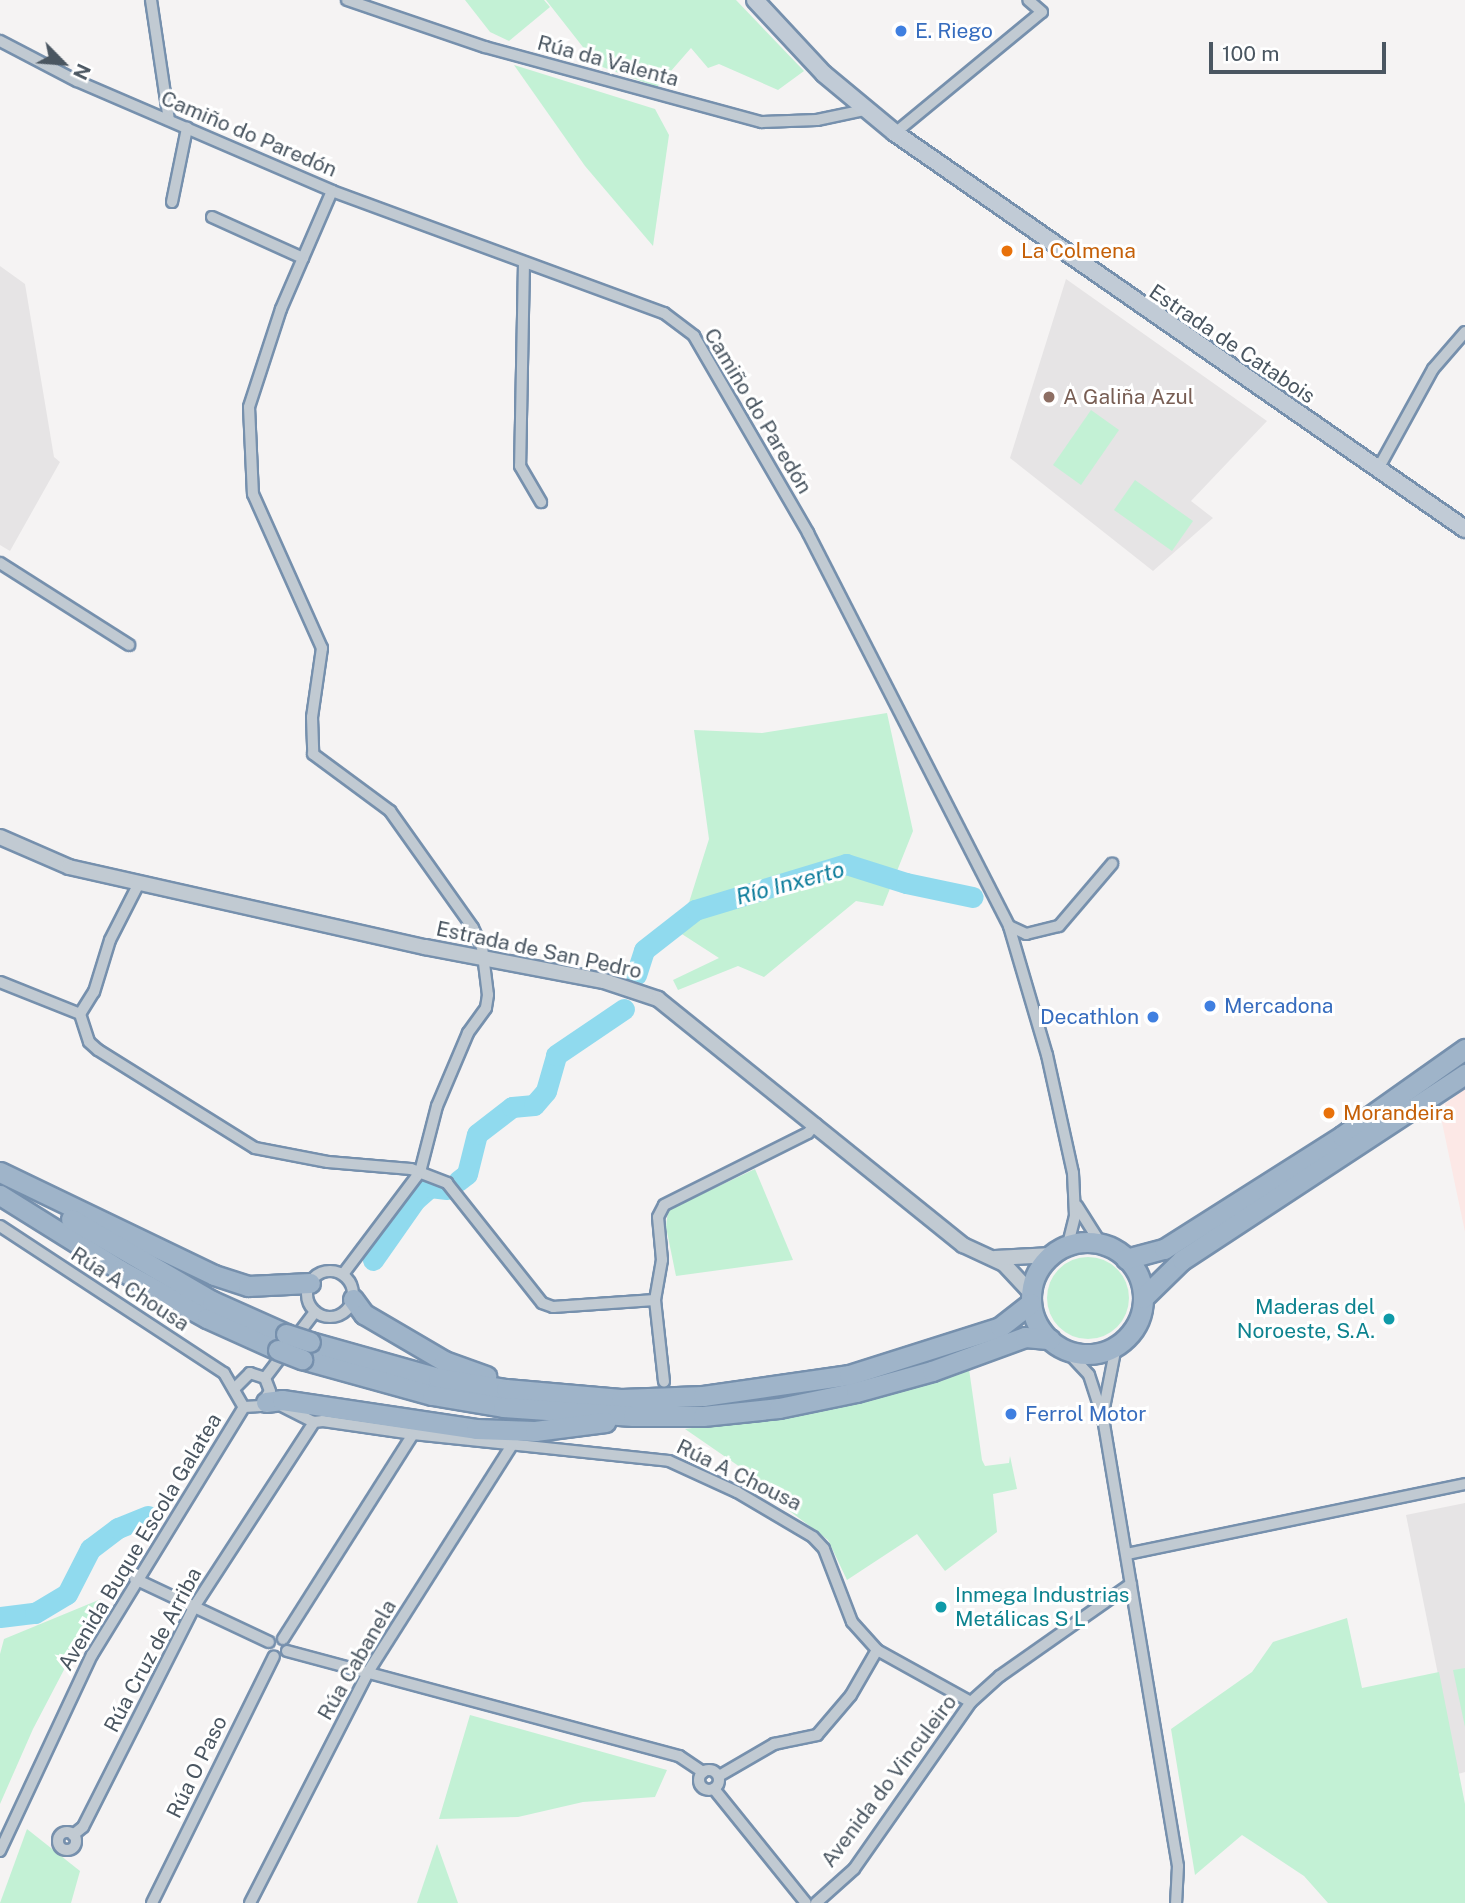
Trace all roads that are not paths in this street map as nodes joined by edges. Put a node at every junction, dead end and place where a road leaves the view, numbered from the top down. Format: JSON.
{"nodes":[{"id":1,"x":151,"y":0,"type":"edge"},
{"id":2,"x":347,"y":0,"type":"edge"},
{"id":3,"x":755,"y":0,"type":"edge"},
{"id":4,"x":1028,"y":0,"type":"edge"},
{"id":5,"x":0,"y":41,"type":"edge"},
{"id":6,"x":865,"y":110,"type":"junction"},
{"id":7,"x":169,"y":120,"type":"junction"},
{"id":8,"x":187,"y":128,"type":"junction"},
{"id":9,"x":895,"y":133,"type":"junction"},
{"id":10,"x":332,"y":191,"type":"junction"},
{"id":11,"x":172,"y":202,"type":"dead end"},
{"id":12,"x":212,"y":217,"type":"dead end"},
{"id":13,"x":303,"y":258,"type":"junction"},
{"id":14,"x":524,"y":263,"type":"junction"},
{"id":15,"x":1465,"y":332,"type":"edge"},
{"id":16,"x":1378,"y":469,"type":"junction"},
{"id":17,"x":541,"y":502,"type":"dead end"},
{"id":18,"x":1465,"y":529,"type":"edge"},
{"id":19,"x":0,"y":563,"type":"edge"},
{"id":20,"x":129,"y":645,"type":"dead end"},
{"id":21,"x":0,"y":837,"type":"edge"},
{"id":22,"x":1112,"y":864,"type":"dead end"},
{"id":23,"x":139,"y":883,"type":"junction"},
{"id":24,"x":1009,"y":926,"type":"junction"},
{"id":25,"x":483,"y":958,"type":"junction"},
{"id":26,"x":0,"y":982,"type":"edge"},
{"id":27,"x":80,"y":1014,"type":"junction"},
{"id":28,"x":1465,"y":1049,"type":"edge"},
{"id":29,"x":1465,"y":1074,"type":"edge"},
{"id":30,"x":816,"y":1124,"type":"junction"},
{"id":31,"x":420,"y":1172,"type":"junction"},
{"id":32,"x":0,"y":1173,"type":"edge"},
{"id":33,"x":0,"y":1195,"type":"edge"},
{"id":34,"x":1075,"y":1199,"type":"junction"},
{"id":35,"x":0,"y":1226,"type":"edge"},
{"id":36,"x":1101,"y":1244,"type":"junction"},
{"id":37,"x":1060,"y":1250,"type":"junction"},
{"id":38,"x":994,"y":1258,"type":"junction"},
{"id":39,"x":1126,"y":1259,"type":"junction"},
{"id":40,"x":343,"y":1274,"type":"junction"},
{"id":41,"x":310,"y":1283,"type":"junction"},
{"id":42,"x":1031,"y":1298,"type":"junction"},
{"id":43,"x":1143,"y":1298,"type":"junction"},
{"id":44,"x":353,"y":1299,"type":"junction"},
{"id":45,"x":655,"y":1300,"type":"junction"},
{"id":46,"x":315,"y":1311,"type":"junction"},
{"id":47,"x":282,"y":1342,"type":"junction"},
{"id":48,"x":1058,"y":1344,"type":"junction"},
{"id":49,"x":1116,"y":1346,"type":"junction"},
{"id":50,"x":306,"y":1351,"type":"junction"},
{"id":51,"x":265,"y":1378,"type":"junction"},
{"id":52,"x":664,"y":1382,"type":"dead end"},
{"id":53,"x":234,"y":1389,"type":"junction"},
{"id":54,"x":579,"y":1396,"type":"junction"},
{"id":55,"x":270,"y":1402,"type":"junction"},
{"id":56,"x":244,"y":1407,"type":"junction"},
{"id":57,"x":633,"y":1416,"type":"junction"},
{"id":58,"x":1104,"y":1418,"type":"junction"},
{"id":59,"x":319,"y":1421,"type":"junction"},
{"id":60,"x":413,"y":1434,"type":"junction"},
{"id":61,"x":512,"y":1445,"type":"junction"},
{"id":62,"x":1465,"y":1484,"type":"edge"},
{"id":63,"x":1127,"y":1554,"type":"junction"},
{"id":64,"x":135,"y":1579,"type":"junction"},
{"id":65,"x":1131,"y":1584,"type":"junction"},
{"id":66,"x":194,"y":1607,"type":"junction"},
{"id":67,"x":283,"y":1639,"type":"junction"},
{"id":68,"x":268,"y":1642,"type":"junction"},
{"id":69,"x":877,"y":1650,"type":"junction"},
{"id":70,"x":287,"y":1651,"type":"junction"},
{"id":71,"x":274,"y":1656,"type":"junction"},
{"id":72,"x":368,"y":1672,"type":"junction"},
{"id":73,"x":971,"y":1702,"type":"junction"},
{"id":74,"x":703,"y":1772,"type":"junction"},
{"id":75,"x":719,"y":1776,"type":"junction"},
{"id":76,"x":714,"y":1789,"type":"junction"},
{"id":77,"x":73,"y":1835,"type":"dead end"},
{"id":78,"x":0,"y":1852,"type":"edge"},
{"id":79,"x":153,"y":1899,"type":"edge"},
{"id":80,"x":250,"y":1903,"type":"edge"},
{"id":81,"x":806,"y":1903,"type":"edge"},
{"id":82,"x":816,"y":1903,"type":"edge"},
{"id":83,"x":1176,"y":1903,"type":"edge"}],
"edges":[{"from":1,"to":7,"type":"street"},
{"from":2,"to":6,"type":"street","name":"Rúa da Valenta"},
{"from":3,"to":6,"type":"main road","name":"Estrada de Catabois"},
{"from":4,"to":9,"type":"street"},
{"from":5,"to":7,"type":"street","name":"Camiño do Paredón"},
{"from":6,"to":9,"type":"main road","name":"Estrada de Catabois"},
{"from":7,"to":8,"type":"street","name":"Camiño do Paredón"},
{"from":8,"to":10,"type":"street","name":"Camiño do Paredón"},
{"from":8,"to":11,"type":"street"},
{"from":9,"to":16,"type":"main road","name":"Estrada de Catabois"},
{"from":10,"to":13,"type":"street"},
{"from":10,"to":14,"type":"street","name":"Camiño do Paredón"},
{"from":12,"to":13,"type":"street"},
{"from":13,"to":25,"type":"street"},
{"from":14,"to":17,"type":"street"},
{"from":14,"to":24,"type":"street","name":"Camiño do Paredón"},
{"from":15,"to":16,"type":"street"},
{"from":16,"to":18,"type":"main road","name":"Estrada de Catabois"},
{"from":19,"to":20,"type":"street"},
{"from":21,"to":23,"type":"street","name":"Estrada de San Pedro"},
{"from":22,"to":24,"type":"street"},
{"from":23,"to":25,"type":"street","name":"Estrada de San Pedro"},
{"from":23,"to":27,"type":"street"},
{"from":24,"to":34,"type":"street","name":"Camiño do Paredón"},
{"from":25,"to":30,"type":"street","name":"Estrada de San Pedro"},
{"from":25,"to":31,"type":"street"},
{"from":26,"to":27,"type":"street"},
{"from":27,"to":31,"type":"street"},
{"from":28,"to":39,"type":"highway"},
{"from":29,"to":43,"type":"highway"},
{"from":30,"to":38,"type":"street","name":"Estrada de San Pedro"},
{"from":30,"to":45,"type":"street"},
{"from":31,"to":40,"type":"street"},
{"from":31,"to":45,"type":"street"},
{"from":32,"to":41,"type":"highway"},
{"from":32,"to":47,"type":"highway"},
{"from":33,"to":47,"type":"highway"},
{"from":34,"to":36,"type":"street"},
{"from":34,"to":37,"type":"street"},
{"from":35,"to":53,"type":"street","name":"Rúa A Chousa"},
{"from":36,"to":37,"type":"highway"},
{"from":36,"to":39,"type":"highway"},
{"from":37,"to":38,"type":"street"},
{"from":37,"to":42,"type":"highway"},
{"from":38,"to":42,"type":"street"},
{"from":39,"to":43,"type":"highway"},
{"from":40,"to":41,"type":"street"},
{"from":40,"to":44,"type":"street"},
{"from":41,"to":46,"type":"street"},
{"from":42,"to":48,"type":"highway"},
{"from":42,"to":54,"type":"highway"},
{"from":43,"to":49,"type":"highway"},
{"from":44,"to":46,"type":"street"},
{"from":44,"to":54,"type":"highway"},
{"from":45,"to":52,"type":"street"},
{"from":46,"to":51,"type":"street"},
{"from":47,"to":50,"type":"highway","bridge":true},
{"from":48,"to":49,"type":"highway"},
{"from":48,"to":57,"type":"highway"},
{"from":48,"to":58,"type":"street"},
{"from":49,"to":58,"type":"street"},
{"from":50,"to":54,"type":"highway"},
{"from":50,"to":57,"type":"highway"},
{"from":51,"to":53,"type":"street"},
{"from":51,"to":55,"type":"street"},
{"from":53,"to":56,"type":"street"},
{"from":55,"to":56,"type":"street"},
{"from":55,"to":57,"type":"highway"},
{"from":55,"to":59,"type":"street","name":"Rúa A Chousa"},
{"from":56,"to":64,"type":"street","name":"Avenida Buque Escola Galatea"},
{"from":58,"to":63,"type":"street"},
{"from":59,"to":60,"type":"street","name":"Rúa A Chousa"},
{"from":59,"to":66,"type":"street","name":"Rúa Cruz de Arriba"},
{"from":60,"to":61,"type":"street","name":"Rúa A Chousa"},
{"from":60,"to":67,"type":"street"},
{"from":61,"to":69,"type":"street","name":"Rúa A Chousa"},
{"from":61,"to":72,"type":"street","name":"Rúa Cabanela"},
{"from":62,"to":63,"type":"street"},
{"from":63,"to":65,"type":"street"},
{"from":64,"to":66,"type":"street"},
{"from":64,"to":78,"type":"street","name":"Avenida Buque Escola Galatea"},
{"from":65,"to":73,"type":"street","name":"Avenida do Vinculeiro"},
{"from":65,"to":83,"type":"street"},
{"from":66,"to":68,"type":"street"},
{"from":66,"to":77,"type":"street","name":"Rúa Cruz de Arriba"},
{"from":67,"to":68,"type":"street"},
{"from":67,"to":70,"type":"street"},
{"from":68,"to":71,"type":"street"},
{"from":69,"to":73,"type":"street","name":"Rúa A Chousa"},
{"from":69,"to":75,"type":"street"},
{"from":70,"to":71,"type":"street"},
{"from":70,"to":72,"type":"street"},
{"from":71,"to":79,"type":"street","name":"Rúa O Paso"},
{"from":72,"to":74,"type":"street"},
{"from":72,"to":80,"type":"street","name":"Rúa Cabanela"},
{"from":73,"to":82,"type":"street","name":"Avenida do Vinculeiro"},
{"from":74,"to":75,"type":"street"},
{"from":74,"to":76,"type":"street"},
{"from":75,"to":76,"type":"street"},
{"from":76,"to":81,"type":"street"}]}
